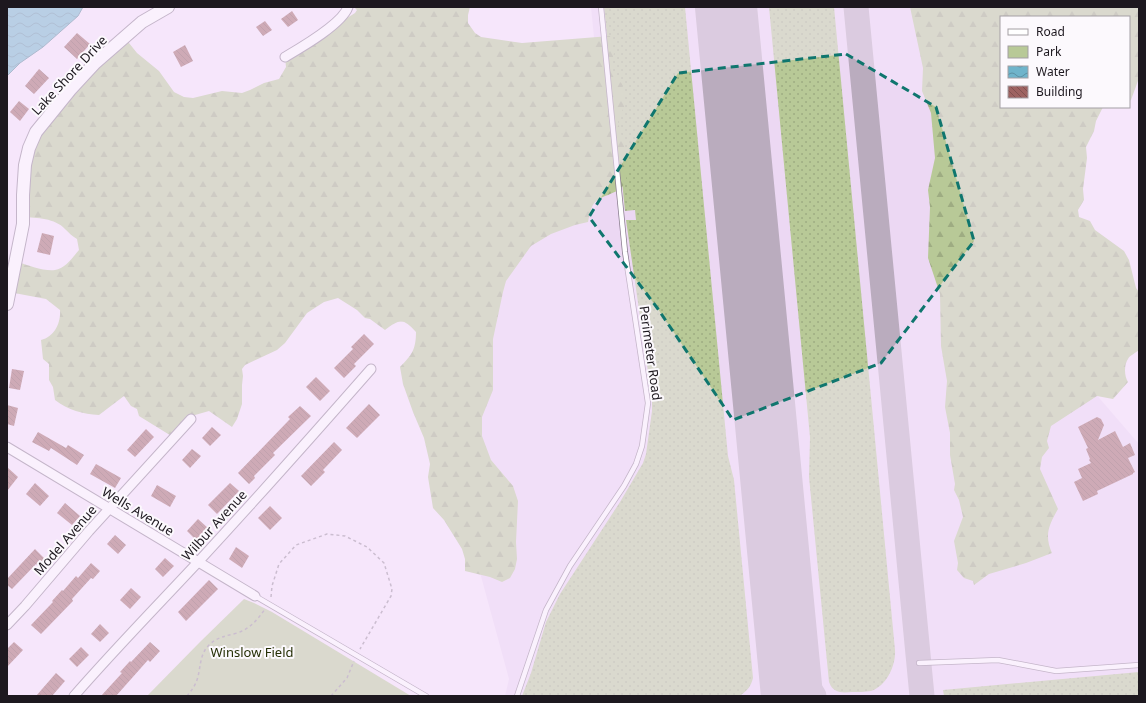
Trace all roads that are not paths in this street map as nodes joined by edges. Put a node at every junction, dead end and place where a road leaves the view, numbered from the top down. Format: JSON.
{"nodes":[{"id":1,"x":168,"y":7,"type":"edge"},
{"id":2,"x":348,"y":7,"type":"edge"},
{"id":3,"x":601,"y":7,"type":"edge"},
{"id":4,"x":285,"y":56,"type":"dead end"},
{"id":5,"x":7,"y":304,"type":"edge"},
{"id":6,"x":371,"y":369,"type":"dead end"},
{"id":7,"x":191,"y":419,"type":"dead end"},
{"id":8,"x":7,"y":448,"type":"edge"},
{"id":9,"x":109,"y":509,"type":"junction"},
{"id":10,"x":198,"y":562,"type":"junction"},
{"id":11,"x":255,"y":596,"type":"joint"},
{"id":12,"x":7,"y":625,"type":"edge"},
{"id":13,"x":919,"y":663,"type":"dead end"},
{"id":14,"x":1139,"y":665,"type":"edge"},
{"id":15,"x":74,"y":696,"type":"edge"},
{"id":16,"x":426,"y":696,"type":"edge"},
{"id":17,"x":517,"y":696,"type":"edge"}],
"edges":[{"from":1,"to":5,"type":"street","name":"Lake Shore Drive"},
{"from":2,"to":4,"type":"street"},
{"from":3,"to":17,"type":"lane","name":"Perimeter Road"},
{"from":6,"to":10,"type":"street","name":"Wilbur Avenue"},
{"from":7,"to":9,"type":"street","name":"Model Avenue"},
{"from":8,"to":9,"type":"street","name":"Wells Avenue"},
{"from":9,"to":10,"type":"street","name":"Wells Avenue"},
{"from":9,"to":12,"type":"street","name":"Model Avenue"},
{"from":10,"to":11,"type":"street","name":"Wells Avenue"},
{"from":10,"to":15,"type":"street","name":"Wilbur Avenue"},
{"from":11,"to":16,"type":"lane"},
{"from":13,"to":14,"type":"lane"}]}
